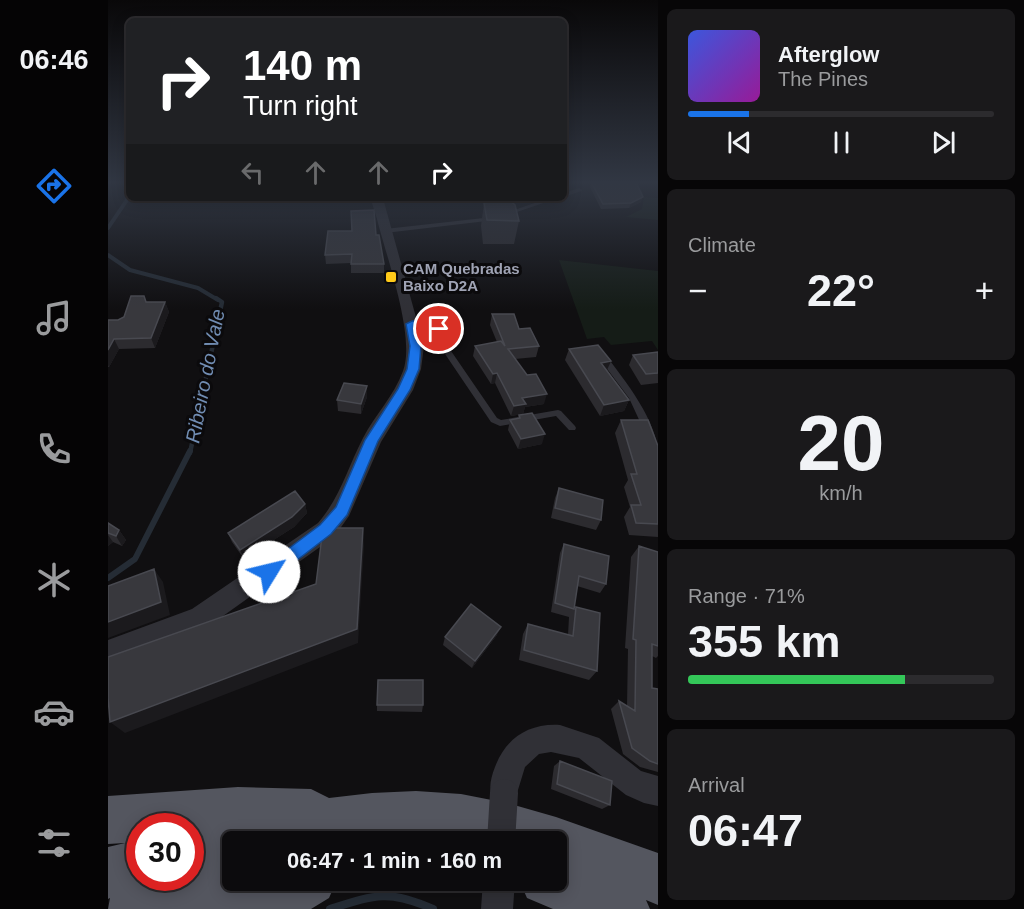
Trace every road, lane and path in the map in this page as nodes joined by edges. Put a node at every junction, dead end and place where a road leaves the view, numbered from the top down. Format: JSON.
{"nodes":[{"id":1,"x":383,"y":224,"type":"edge"},
{"id":2,"x":447,"y":224,"type":"edge"},
{"id":3,"x":385,"y":231,"type":"junction"},
{"id":4,"x":412,"y":324,"type":"junction"},
{"id":5,"x":598,"y":351,"type":"edge"},
{"id":6,"x":572,"y":428,"type":"dead end"},
{"id":7,"x":658,"y":452,"type":"edge"},
{"id":8,"x":108,"y":653,"type":"edge"},
{"id":9,"x":658,"y":791,"type":"edge"},
{"id":10,"x":366,"y":816,"type":"junction"},
{"id":11,"x":108,"y":820,"type":"edge"},
{"id":12,"x":502,"y":831,"type":"edge"},
{"id":13,"x":518,"y":831,"type":"edge"},
{"id":14,"x":567,"y":846,"type":"edge"},
{"id":15,"x":204,"y":849,"type":"edge"},
{"id":16,"x":126,"y":868,"type":"edge"},
{"id":17,"x":108,"y":873,"type":"edge"},
{"id":18,"x":658,"y":879,"type":"edge"},
{"id":19,"x":222,"y":887,"type":"edge"},
{"id":20,"x":567,"y":888,"type":"edge"},
{"id":21,"x":291,"y":891,"type":"edge"},
{"id":22,"x":498,"y":891,"type":"edge"},
{"id":23,"x":132,"y":909,"type":"edge"},
{"id":24,"x":259,"y":909,"type":"edge"},
{"id":25,"x":497,"y":909,"type":"edge"},
{"id":26,"x":623,"y":909,"type":"edge"}],
"edges":[{"from":1,"to":3,"type":"street"},
{"from":2,"to":3,"type":"lane"},
{"from":3,"to":4,"type":"street"},
{"from":4,"to":6,"type":"lane"},
{"from":4,"to":8,"type":"street"},
{"from":5,"to":7,"type":"lane"},
{"from":9,"to":12,"type":"street","bridge":true},
{"from":10,"to":11,"type":"highway"},
{"from":10,"to":13,"type":"highway"},
{"from":10,"to":15,"type":"highway"},
{"from":14,"to":18,"type":"highway"},
{"from":16,"to":17,"type":"highway"},
{"from":19,"to":23,"type":"highway"},
{"from":20,"to":26,"type":"highway"},
{"from":21,"to":24,"type":"highway"},
{"from":22,"to":25,"type":"street"}]}
